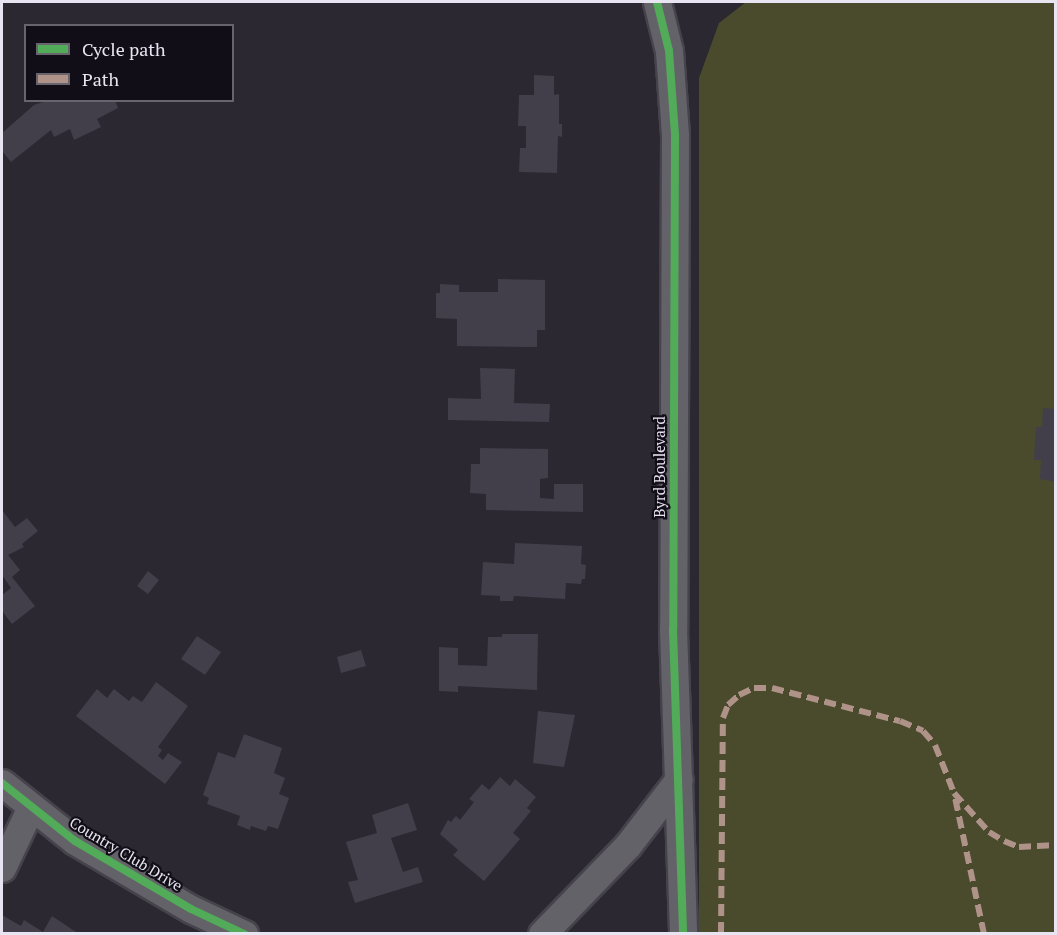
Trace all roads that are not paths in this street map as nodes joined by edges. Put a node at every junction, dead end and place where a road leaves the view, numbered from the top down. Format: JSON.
{"nodes":[{"id":1,"x":657,"y":2,"type":"edge"},
{"id":2,"x":679,"y":779,"type":"junction"},
{"id":3,"x":2,"y":783,"type":"edge"},
{"id":4,"x":31,"y":807,"type":"junction"},
{"id":5,"x":2,"y":868,"type":"edge"},
{"id":6,"x":244,"y":933,"type":"edge"},
{"id":7,"x":542,"y":933,"type":"edge"},
{"id":8,"x":682,"y":933,"type":"edge"}],
"edges":[{"from":1,"to":2,"type":"street","name":"Byrd Boulevard"},
{"from":2,"to":7,"type":"street"},
{"from":2,"to":8,"type":"street","name":"Byrd Boulevard"},
{"from":3,"to":4,"type":"street","name":"Country Club Drive"},
{"from":4,"to":5,"type":"street"},
{"from":4,"to":6,"type":"street","name":"Country Club Drive"}]}
